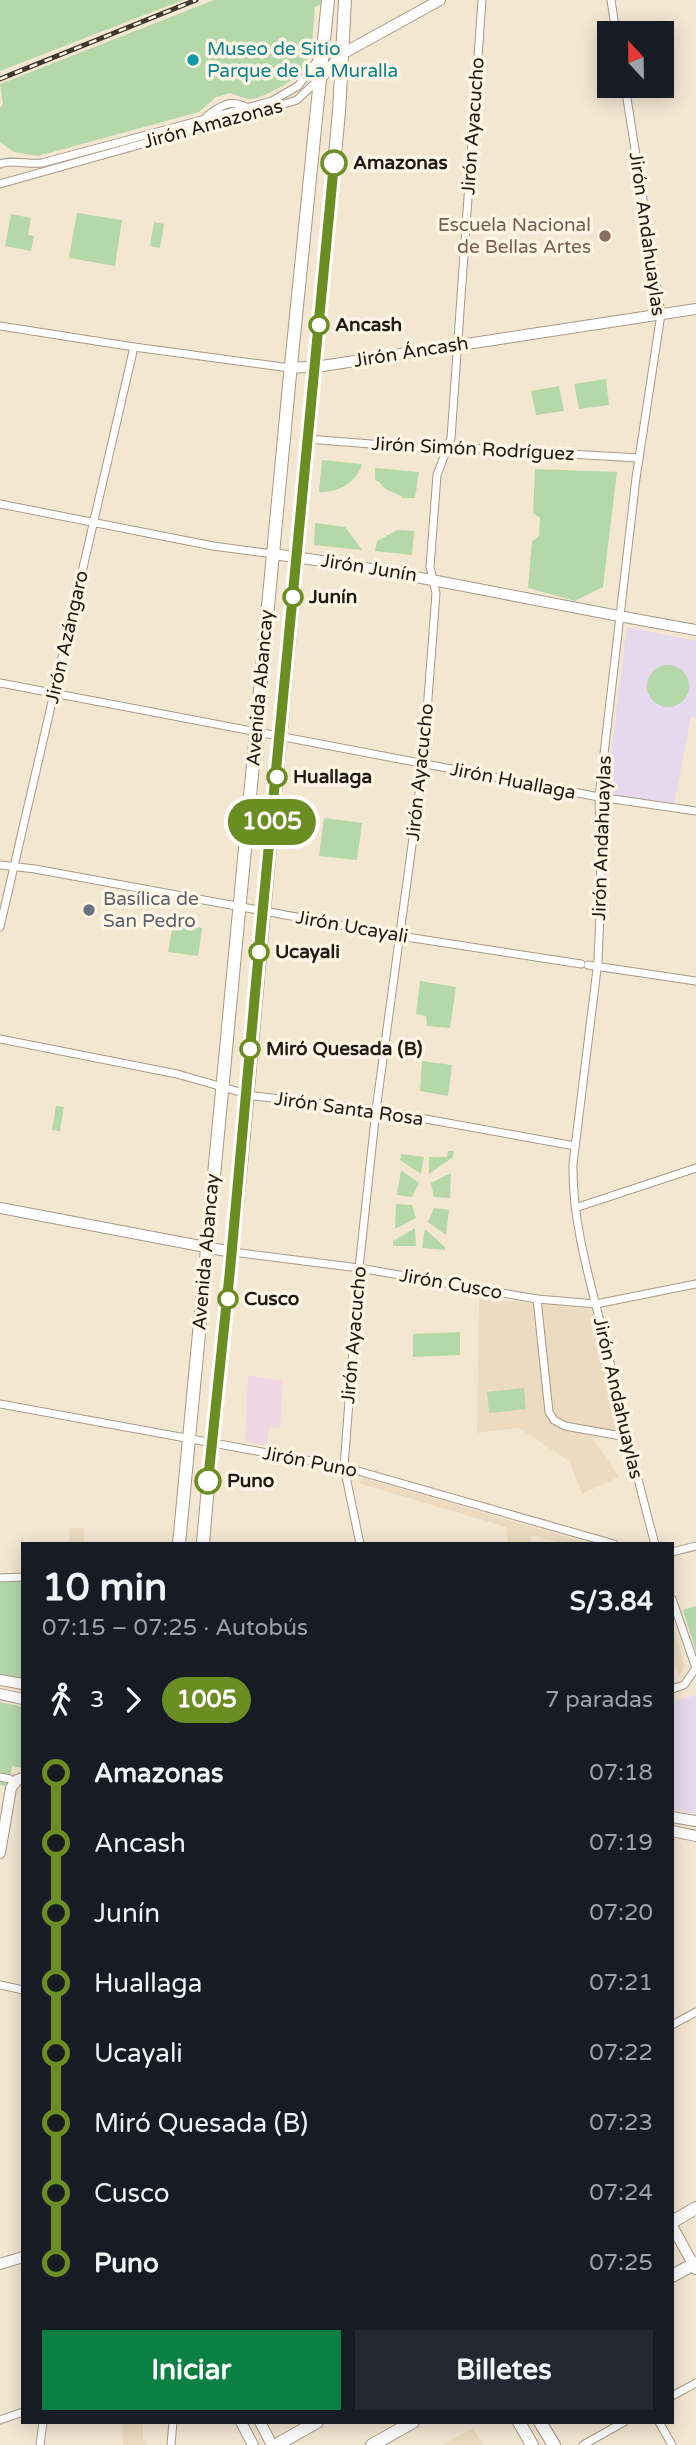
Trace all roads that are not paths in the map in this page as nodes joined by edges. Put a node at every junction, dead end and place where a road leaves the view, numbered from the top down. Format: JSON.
{"nodes":[{"id":1,"x":328,"y":0,"type":"edge"},
{"id":2,"x":345,"y":0,"type":"edge"},
{"id":3,"x":440,"y":0,"type":"edge"},
{"id":4,"x":482,"y":0,"type":"edge"},
{"id":5,"x":611,"y":0,"type":"edge"},
{"id":6,"x":615,"y":21,"type":"edge"},
{"id":7,"x":324,"y":51,"type":"junction"},
{"id":8,"x":342,"y":54,"type":"junction"},
{"id":9,"x":320,"y":79,"type":"junction"},
{"id":10,"x":292,"y":90,"type":"junction"},
{"id":11,"x":627,"y":98,"type":"edge"},
{"id":12,"x":297,"y":100,"type":"junction"},
{"id":13,"x":163,"y":133,"type":"junction"},
{"id":14,"x":102,"y":150,"type":"junction"},
{"id":15,"x":12,"y":163,"type":"junction"},
{"id":16,"x":0,"y":164,"type":"edge"},
{"id":17,"x":13,"y":180,"type":"junction"},
{"id":18,"x":0,"y":184,"type":"edge"},
{"id":19,"x":696,"y":309,"type":"edge"},
{"id":20,"x":661,"y":314,"type":"junction"},
{"id":21,"x":0,"y":326,"type":"edge"},
{"id":22,"x":457,"y":345,"type":"junction"},
{"id":23,"x":134,"y":347,"type":"junction"},
{"id":24,"x":315,"y":367,"type":"junction"},
{"id":25,"x":290,"y":368,"type":"junction"},
{"id":26,"x":307,"y":439,"type":"junction"},
{"id":27,"x":448,"y":447,"type":"junction"},
{"id":28,"x":639,"y":457,"type":"junction"},
{"id":29,"x":0,"y":504,"type":"edge"},
{"id":30,"x":93,"y":522,"type":"junction"},
{"id":31,"x":273,"y":554,"type":"junction"},
{"id":32,"x":296,"y":557,"type":"junction"},
{"id":33,"x":433,"y":579,"type":"junction"},
{"id":34,"x":619,"y":617,"type":"junction"},
{"id":35,"x":696,"y":630,"type":"edge"},
{"id":36,"x":0,"y":683,"type":"edge"},
{"id":37,"x":54,"y":694,"type":"junction"},
{"id":38,"x":256,"y":733,"type":"junction"},
{"id":39,"x":281,"y":736,"type":"junction"},
{"id":40,"x":423,"y":764,"type":"junction"},
{"id":41,"x":599,"y":797,"type":"junction"},
{"id":42,"x":696,"y":811,"type":"edge"},
{"id":43,"x":0,"y":865,"type":"edge"},
{"id":44,"x":13,"y":867,"type":"junction"},
{"id":45,"x":240,"y":907,"type":"junction"},
{"id":46,"x":262,"y":910,"type":"junction"},
{"id":47,"x":0,"y":927,"type":"edge"},
{"id":48,"x":400,"y":936,"type":"junction"},
{"id":49,"x":597,"y":966,"type":"junction"},
{"id":50,"x":696,"y":981,"type":"edge"},
{"id":51,"x":0,"y":1039,"type":"edge"},
{"id":52,"x":222,"y":1087,"type":"junction"},
{"id":53,"x":247,"y":1094,"type":"junction"},
{"id":54,"x":376,"y":1110,"type":"junction"},
{"id":55,"x":575,"y":1146,"type":"junction"},
{"id":56,"x":696,"y":1168,"type":"edge"},
{"id":57,"x":0,"y":1208,"type":"edge"},
{"id":58,"x":575,"y":1208,"type":"junction"},
{"id":59,"x":207,"y":1248,"type":"junction"},
{"id":60,"x":232,"y":1252,"type":"junction"},
{"id":61,"x":359,"y":1268,"type":"junction"},
{"id":62,"x":696,"y":1284,"type":"edge"},
{"id":63,"x":537,"y":1299,"type":"junction"},
{"id":64,"x":596,"y":1304,"type":"junction"},
{"id":65,"x":0,"y":1404,"type":"edge"},
{"id":66,"x":628,"y":1437,"type":"junction"},
{"id":67,"x":189,"y":1438,"type":"junction"},
{"id":68,"x":211,"y":1443,"type":"junction"},
{"id":69,"x":344,"y":1467,"type":"junction"},
{"id":70,"x":179,"y":1542,"type":"edge"},
{"id":71,"x":203,"y":1542,"type":"edge"},
{"id":72,"x":360,"y":1542,"type":"edge"},
{"id":73,"x":607,"y":1542,"type":"edge"},
{"id":74,"x":654,"y":1542,"type":"edge"},
{"id":75,"x":696,"y":1546,"type":"edge"},
{"id":76,"x":674,"y":1552,"type":"edge"},
{"id":77,"x":21,"y":1577,"type":"edge"},
{"id":78,"x":0,"y":1578,"type":"edge"},
{"id":79,"x":674,"y":1605,"type":"edge"},
{"id":80,"x":696,"y":1668,"type":"edge"},
{"id":81,"x":0,"y":1680,"type":"edge"},
{"id":82,"x":21,"y":1684,"type":"edge"},
{"id":83,"x":674,"y":1688,"type":"edge"},
{"id":84,"x":0,"y":1694,"type":"edge"},
{"id":85,"x":21,"y":1699,"type":"edge"},
{"id":86,"x":0,"y":1777,"type":"edge"},
{"id":87,"x":18,"y":1781,"type":"edge"},
{"id":88,"x":674,"y":1817,"type":"edge"},
{"id":89,"x":696,"y":1821,"type":"edge"},
{"id":90,"x":674,"y":1831,"type":"edge"},
{"id":91,"x":696,"y":1836,"type":"edge"},
{"id":92,"x":0,"y":1853,"type":"edge"},
{"id":93,"x":0,"y":1985,"type":"edge"},
{"id":94,"x":21,"y":1990,"type":"edge"},
{"id":95,"x":696,"y":2011,"type":"edge"},
{"id":96,"x":674,"y":2024,"type":"edge"},
{"id":97,"x":696,"y":2208,"type":"edge"},
{"id":98,"x":674,"y":2224,"type":"edge"},
{"id":99,"x":674,"y":2228,"type":"edge"},
{"id":100,"x":21,"y":2258,"type":"edge"},
{"id":101,"x":694,"y":2263,"type":"edge"},
{"id":102,"x":0,"y":2264,"type":"edge"},
{"id":103,"x":674,"y":2275,"type":"edge"},
{"id":104,"x":696,"y":2383,"type":"edge"},
{"id":105,"x":674,"y":2395,"type":"edge"},
{"id":106,"x":21,"y":2413,"type":"edge"},
{"id":107,"x":0,"y":2420,"type":"edge"},
{"id":108,"x":43,"y":2424,"type":"edge"},
{"id":109,"x":173,"y":2424,"type":"edge"},
{"id":110,"x":242,"y":2424,"type":"edge"},
{"id":111,"x":261,"y":2424,"type":"edge"},
{"id":112,"x":313,"y":2424,"type":"edge"},
{"id":113,"x":409,"y":2424,"type":"edge"},
{"id":114,"x":520,"y":2424,"type":"edge"},
{"id":115,"x":541,"y":2424,"type":"edge"},
{"id":116,"x":620,"y":2424,"type":"edge"},
{"id":117,"x":660,"y":2424,"type":"edge"},
{"id":118,"x":40,"y":2445,"type":"edge"},
{"id":119,"x":171,"y":2445,"type":"edge"},
{"id":120,"x":253,"y":2445,"type":"edge"},
{"id":121,"x":274,"y":2445,"type":"edge"},
{"id":122,"x":372,"y":2445,"type":"edge"},
{"id":123,"x":532,"y":2445,"type":"edge"},
{"id":124,"x":554,"y":2445,"type":"edge"},
{"id":125,"x":583,"y":2445,"type":"edge"},
{"id":126,"x":672,"y":2445,"type":"edge"}],
"edges":[{"from":1,"to":7,"type":"main road","name":"Avenida Abancay"},
{"from":2,"to":8,"type":"main road","name":"Avenida Abancay"},
{"from":3,"to":8,"type":"street","name":"Jirón Amazonas"},
{"from":4,"to":22,"type":"street","name":"Jirón Ayacucho"},
{"from":5,"to":6,"type":"street"},
{"from":7,"to":9,"type":"main road","name":"Avenida Abancay"},
{"from":7,"to":10,"type":"street","name":"Jirón Amazonas"},
{"from":8,"to":9,"type":"street","name":"Jirón Amazonas"},
{"from":8,"to":24,"type":"main road","name":"Avenida Abancay"},
{"from":9,"to":12,"type":"street","name":"Jirón Amazonas"},
{"from":9,"to":25,"type":"main road","name":"Avenida Abancay"},
{"from":10,"to":12,"type":"street"},
{"from":10,"to":13,"type":"street","name":"Jirón Amazonas"},
{"from":11,"to":20,"type":"street","name":"Jirón Andahuaylas"},
{"from":12,"to":13,"type":"street","name":"Jirón Amazonas"},
{"from":13,"to":14,"type":"street","name":"Jirón Amazonas"},
{"from":14,"to":15,"type":"street","name":"Jirón Amazonas"},
{"from":14,"to":17,"type":"street","name":"Jirón Amazonas"},
{"from":15,"to":16,"type":"street","name":"Jirón Amazonas"},
{"from":15,"to":17,"type":"street"},
{"from":17,"to":18,"type":"street","name":"Jirón Amazonas"},
{"from":19,"to":20,"type":"street","name":"Jirón Áncash"},
{"from":20,"to":22,"type":"street","name":"Jirón Áncash"},
{"from":20,"to":28,"type":"street","name":"Jirón Andahuaylas"},
{"from":21,"to":23,"type":"street","name":"Jirón Áncash"},
{"from":22,"to":24,"type":"street","name":"Jirón Áncash"},
{"from":22,"to":27,"type":"street","name":"Jirón Ayacucho"},
{"from":23,"to":25,"type":"street","name":"Jirón Áncash"},
{"from":23,"to":30,"type":"street","name":"Jirón Azángaro"},
{"from":24,"to":25,"type":"street","name":"Jirón Áncash"},
{"from":24,"to":26,"type":"main road","name":"Avenida Abancay"},
{"from":25,"to":31,"type":"main road","name":"Avenida Abancay"},
{"from":26,"to":27,"type":"street","name":"Jirón Simón Rodríguez"},
{"from":26,"to":32,"type":"main road","name":"Avenida Abancay"},
{"from":27,"to":28,"type":"street","name":"Jirón Simón Rodríguez"},
{"from":27,"to":33,"type":"street","name":"Jirón Ayacucho"},
{"from":28,"to":34,"type":"street","name":"Jirón Andahuaylas"},
{"from":29,"to":30,"type":"street","name":"Jirón Junín"},
{"from":30,"to":31,"type":"street","name":"Jirón Junín"},
{"from":30,"to":37,"type":"street","name":"Jirón Azángaro"},
{"from":31,"to":32,"type":"street","name":"Jirón Junín"},
{"from":31,"to":38,"type":"main road","name":"Avenida Abancay"},
{"from":32,"to":33,"type":"street","name":"Jirón Junín"},
{"from":32,"to":39,"type":"main road","name":"Avenida Abancay"},
{"from":33,"to":34,"type":"street","name":"Jirón Junín"},
{"from":33,"to":40,"type":"street","name":"Jirón Ayacucho"},
{"from":34,"to":35,"type":"street","name":"Jirón Junín"},
{"from":34,"to":41,"type":"street","name":"Jirón Andahuaylas"},
{"from":36,"to":37,"type":"street","name":"Jirón Huallaga"},
{"from":37,"to":38,"type":"street","name":"Jirón Huallaga"},
{"from":37,"to":44,"type":"street","name":"Jirón Azángaro"},
{"from":38,"to":39,"type":"street","name":"Jirón Huallaga"},
{"from":38,"to":45,"type":"main road","name":"Avenida Abancay"},
{"from":39,"to":40,"type":"street","name":"Jirón Huallaga"},
{"from":39,"to":46,"type":"main road","name":"Avenida Abancay"},
{"from":40,"to":41,"type":"street","name":"Jirón Huallaga"},
{"from":40,"to":48,"type":"street","name":"Jirón Ayacucho"},
{"from":41,"to":42,"type":"street","name":"Jirón Huallaga"},
{"from":41,"to":49,"type":"street","name":"Jirón Andahuaylas"},
{"from":43,"to":44,"type":"street","name":"Jirón Ucayali"},
{"from":44,"to":45,"type":"street","name":"Jirón Ucayali"},
{"from":44,"to":47,"type":"street","name":"Jirón Azángaro"},
{"from":45,"to":46,"type":"street","name":"Jirón Ucayali"},
{"from":45,"to":52,"type":"main road","name":"Avenida Abancay"},
{"from":46,"to":48,"type":"street","name":"Jirón Ucayali"},
{"from":46,"to":53,"type":"main road","name":"Avenida Abancay"},
{"from":48,"to":49,"type":"street","name":"Jirón Ucayali"},
{"from":48,"to":54,"type":"street","name":"Jirón Ayacucho"},
{"from":49,"to":50,"type":"street","name":"Jirón Ucayali"},
{"from":49,"to":55,"type":"street","name":"Jirón Andahuaylas"},
{"from":51,"to":52,"type":"street","name":"Jirón Santa Rosa"},
{"from":52,"to":53,"type":"street","name":"Jirón Santa Rosa"},
{"from":52,"to":59,"type":"main road","name":"Avenida Abancay"},
{"from":53,"to":54,"type":"street","name":"Jirón Santa Rosa"},
{"from":53,"to":60,"type":"main road","name":"Avenida Abancay"},
{"from":54,"to":55,"type":"street","name":"Jirón Santa Rosa"},
{"from":54,"to":61,"type":"street","name":"Jirón Ayacucho"},
{"from":55,"to":58,"type":"street","name":"Jirón Andahuaylas"},
{"from":56,"to":58,"type":"street"},
{"from":57,"to":59,"type":"street","name":"Jirón Cusco"},
{"from":58,"to":64,"type":"street","name":"Jirón Andahuaylas"},
{"from":59,"to":60,"type":"street","name":"Jirón Cusco"},
{"from":59,"to":67,"type":"main road","name":"Avenida Abancay"},
{"from":60,"to":61,"type":"street","name":"Jirón Cusco"},
{"from":60,"to":68,"type":"main road","name":"Avenida Abancay"},
{"from":61,"to":63,"type":"street","name":"Jirón Cusco"},
{"from":61,"to":69,"type":"street","name":"Jirón Ayacucho"},
{"from":62,"to":64,"type":"street","name":"Jirón Cusco"},
{"from":63,"to":64,"type":"street","name":"Jirón Cusco"},
{"from":63,"to":66,"type":"street"},
{"from":64,"to":66,"type":"street","name":"Jirón Andahuaylas"},
{"from":65,"to":67,"type":"street","name":"Jirón Puno"},
{"from":66,"to":74,"type":"street","name":"Jirón Andahuaylas"},
{"from":67,"to":68,"type":"street","name":"Jirón Puno"},
{"from":67,"to":70,"type":"main road","name":"Avenida Abancay"},
{"from":68,"to":69,"type":"street","name":"Jirón Puno"},
{"from":68,"to":71,"type":"main road","name":"Avenida Abancay"},
{"from":69,"to":72,"type":"street","name":"Jirón Ayacucho"},
{"from":69,"to":73,"type":"street","name":"Jirón Puno"},
{"from":75,"to":76,"type":"street"},
{"from":77,"to":78,"type":"street"},
{"from":79,"to":80,"type":"street"},
{"from":80,"to":83,"type":"street"},
{"from":81,"to":82,"type":"street"},
{"from":84,"to":85,"type":"street"},
{"from":86,"to":87,"type":"street"},
{"from":87,"to":92,"type":"street"},
{"from":88,"to":89,"type":"street"},
{"from":90,"to":91,"type":"street"},
{"from":93,"to":94,"type":"street"},
{"from":95,"to":96,"type":"street"},
{"from":97,"to":98,"type":"main road"},
{"from":99,"to":101,"type":"street"},
{"from":100,"to":102,"type":"street"},
{"from":101,"to":103,"type":"main road"},
{"from":104,"to":105,"type":"street"},
{"from":106,"to":107,"type":"street"},
{"from":108,"to":118,"type":"street"},
{"from":109,"to":119,"type":"street"},
{"from":110,"to":120,"type":"street"},
{"from":111,"to":121,"type":"street"},
{"from":112,"to":121,"type":"main road"},
{"from":113,"to":122,"type":"main road"},
{"from":114,"to":123,"type":"main road"},
{"from":115,"to":124,"type":"main road"},
{"from":116,"to":125,"type":"street"},
{"from":117,"to":126,"type":"street"}]}
